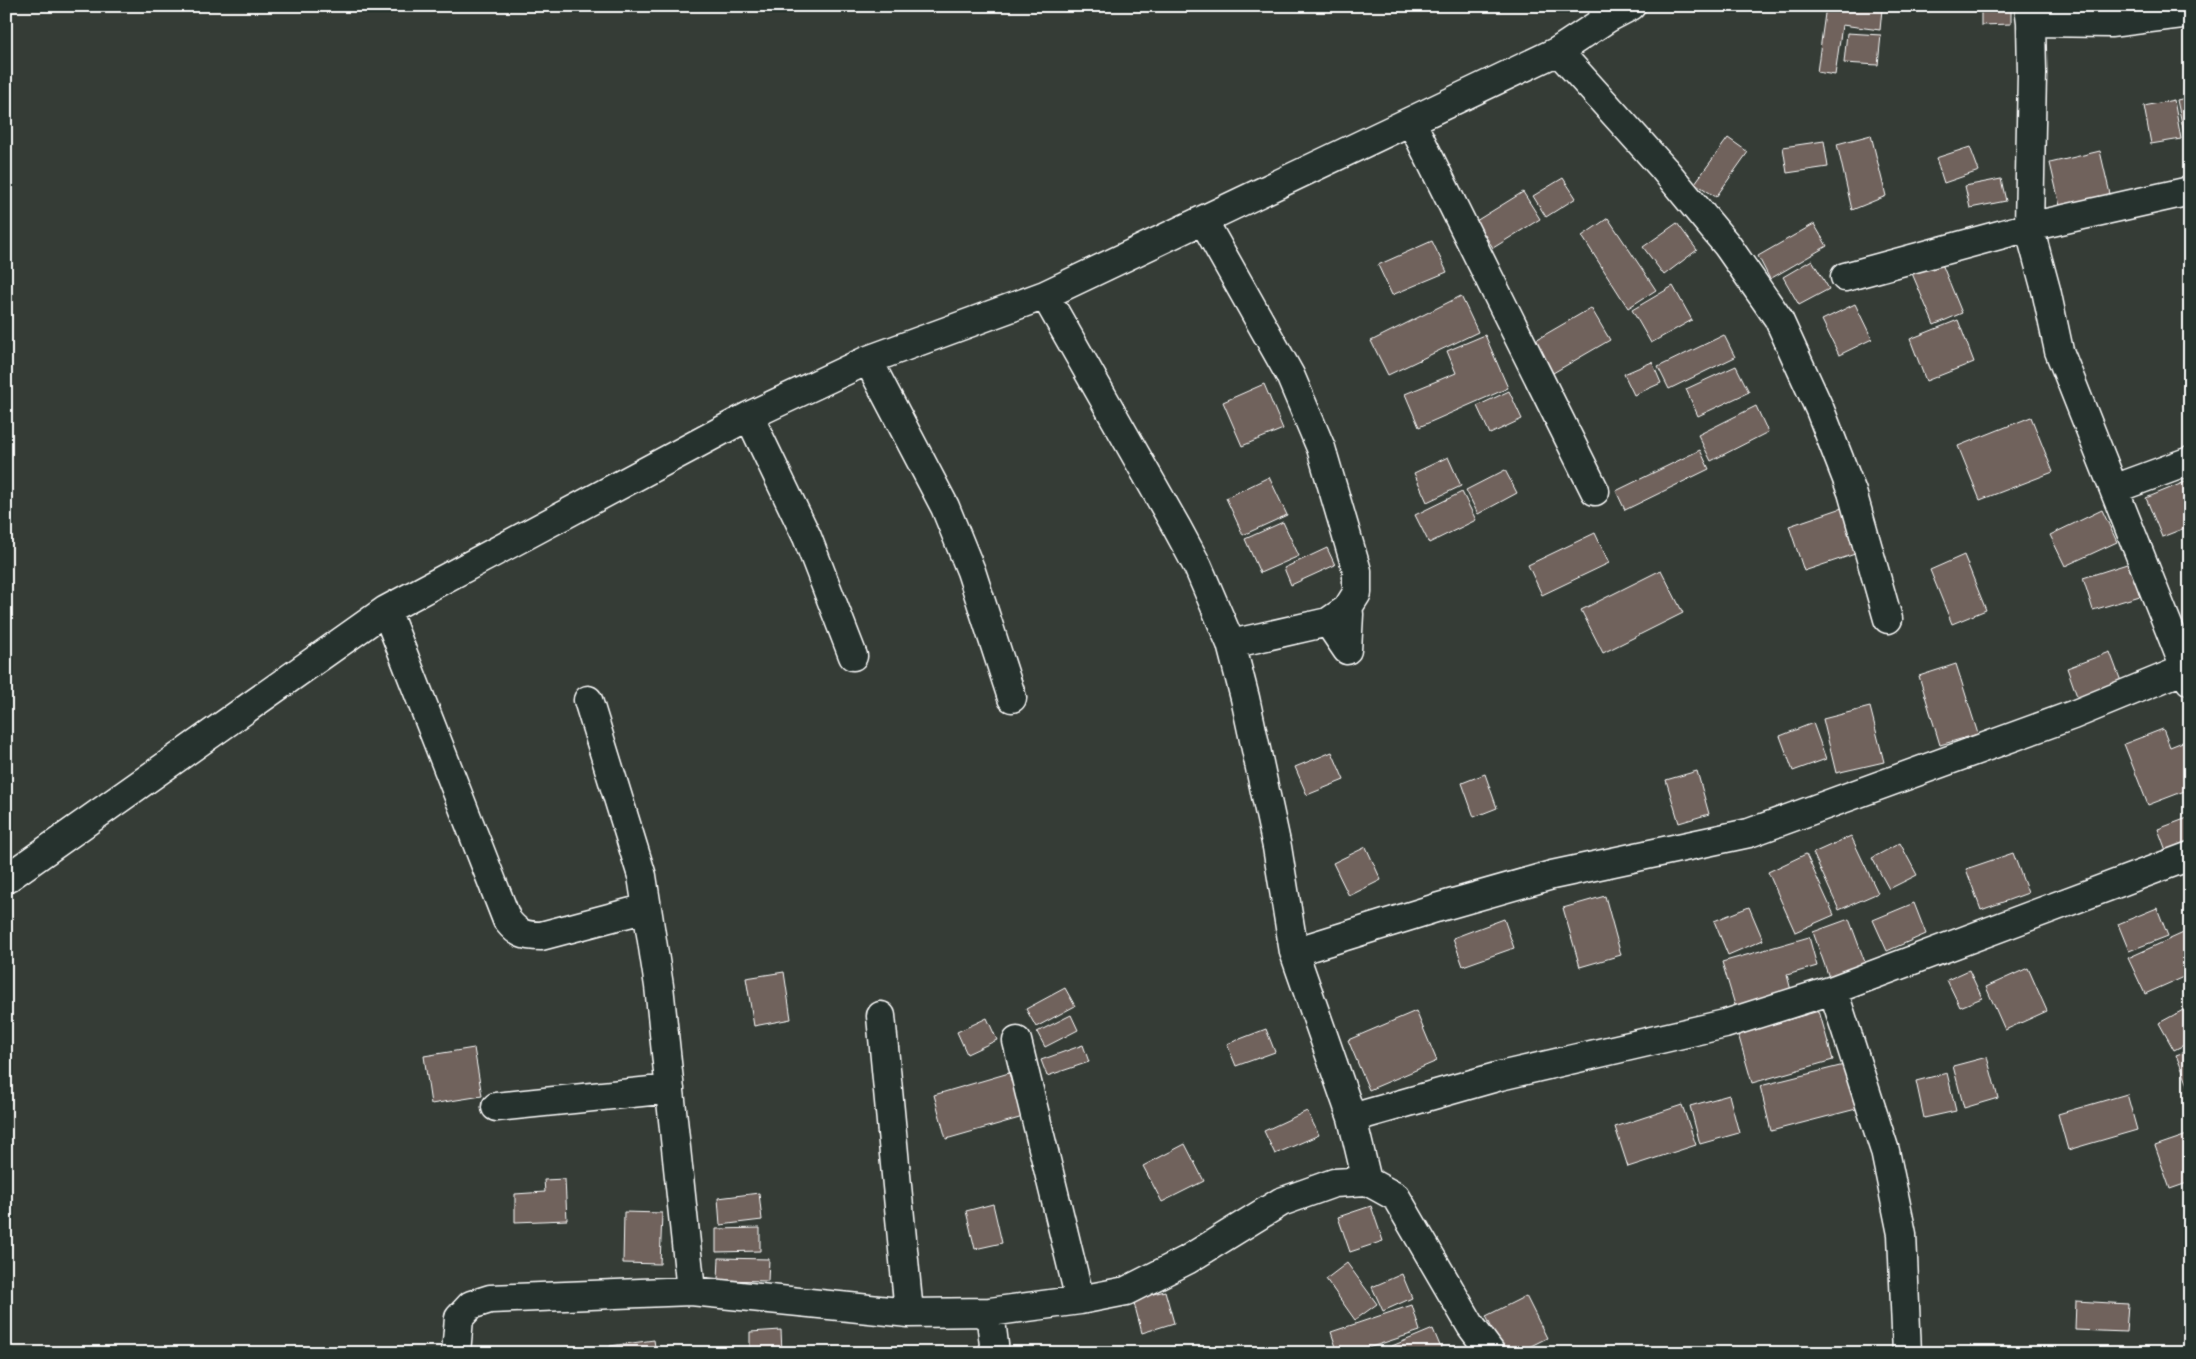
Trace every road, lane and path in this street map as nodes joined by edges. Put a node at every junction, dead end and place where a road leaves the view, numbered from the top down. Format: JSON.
{"nodes":[{"id":1,"x":1614,"y":10,"type":"edge"},
{"id":2,"x":2190,"y":13,"type":"edge"},
{"id":3,"x":2030,"y":14,"type":"edge"},
{"id":4,"x":1558,"y":51,"type":"junction"},
{"id":5,"x":1411,"y":121,"type":"junction"},
{"id":6,"x":2190,"y":191,"type":"edge"},
{"id":7,"x":1203,"y":220,"type":"junction"},
{"id":8,"x":2029,"y":227,"type":"junction"},
{"id":9,"x":1845,"y":278,"type":"dead end"},
{"id":10,"x":1045,"y":295,"type":"junction"},
{"id":11,"x":868,"y":360,"type":"junction"},
{"id":12,"x":750,"y":416,"type":"junction"},
{"id":13,"x":2190,"y":461,"type":"edge"},
{"id":14,"x":2114,"y":489,"type":"junction"},
{"id":15,"x":1596,"y":491,"type":"dead end"},
{"id":16,"x":386,"y":610,"type":"junction"},
{"id":17,"x":1888,"y":618,"type":"dead end"},
{"id":18,"x":1231,"y":644,"type":"junction"},
{"id":19,"x":853,"y":656,"type":"dead end"},
{"id":20,"x":2188,"y":672,"type":"edge"},
{"id":21,"x":1012,"y":698,"type":"dead end"},
{"id":22,"x":588,"y":700,"type":"dead end"},
{"id":23,"x":2190,"y":856,"type":"edge"},
{"id":24,"x":6,"y":879,"type":"edge"},
{"id":25,"x":647,"y":908,"type":"junction"},
{"id":26,"x":1294,"y":952,"type":"junction"},
{"id":27,"x":1833,"y":990,"type":"junction"},
{"id":28,"x":881,"y":1016,"type":"dead end"},
{"id":29,"x":1018,"y":1040,"type":"dead end"},
{"id":30,"x":670,"y":1089,"type":"junction"},
{"id":31,"x":496,"y":1107,"type":"dead end"},
{"id":32,"x":1352,"y":1118,"type":"junction"},
{"id":33,"x":1367,"y":1182,"type":"junction"},
{"id":34,"x":691,"y":1291,"type":"junction"},
{"id":35,"x":1080,"y":1300,"type":"junction"},
{"id":36,"x":990,"y":1312,"type":"junction"},
{"id":37,"x":909,"y":1313,"type":"junction"},
{"id":38,"x":456,"y":1353,"type":"edge"},
{"id":39,"x":995,"y":1353,"type":"edge"},
{"id":40,"x":1491,"y":1353,"type":"edge"},
{"id":41,"x":1907,"y":1353,"type":"edge"}],
"edges":[{"from":1,"to":4,"type":"street"},
{"from":2,"to":3,"type":"street"},
{"from":3,"to":8,"type":"street"},
{"from":4,"to":5,"type":"street"},
{"from":4,"to":17,"type":"street"},
{"from":5,"to":7,"type":"street"},
{"from":5,"to":15,"type":"street"},
{"from":6,"to":8,"type":"street"},
{"from":7,"to":10,"type":"street"},
{"from":7,"to":18,"type":"street"},
{"from":8,"to":9,"type":"street"},
{"from":8,"to":14,"type":"street"},
{"from":10,"to":11,"type":"street"},
{"from":10,"to":18,"type":"street"},
{"from":11,"to":12,"type":"street"},
{"from":11,"to":21,"type":"street"},
{"from":12,"to":16,"type":"street"},
{"from":12,"to":19,"type":"street"},
{"from":13,"to":14,"type":"street"},
{"from":14,"to":20,"type":"street"},
{"from":16,"to":24,"type":"street"},
{"from":16,"to":25,"type":"street"},
{"from":18,"to":26,"type":"street"},
{"from":20,"to":26,"type":"street"},
{"from":22,"to":25,"type":"street"},
{"from":23,"to":27,"type":"street"},
{"from":25,"to":30,"type":"street"},
{"from":26,"to":32,"type":"street"},
{"from":27,"to":32,"type":"street"},
{"from":27,"to":41,"type":"street"},
{"from":28,"to":37,"type":"street"},
{"from":29,"to":35,"type":"street"},
{"from":30,"to":31,"type":"street"},
{"from":30,"to":34,"type":"street"},
{"from":32,"to":33,"type":"street"},
{"from":33,"to":35,"type":"street"},
{"from":33,"to":40,"type":"street"},
{"from":34,"to":37,"type":"street"},
{"from":34,"to":38,"type":"street"},
{"from":35,"to":36,"type":"street"},
{"from":36,"to":37,"type":"street"},
{"from":36,"to":39,"type":"street"}]}
